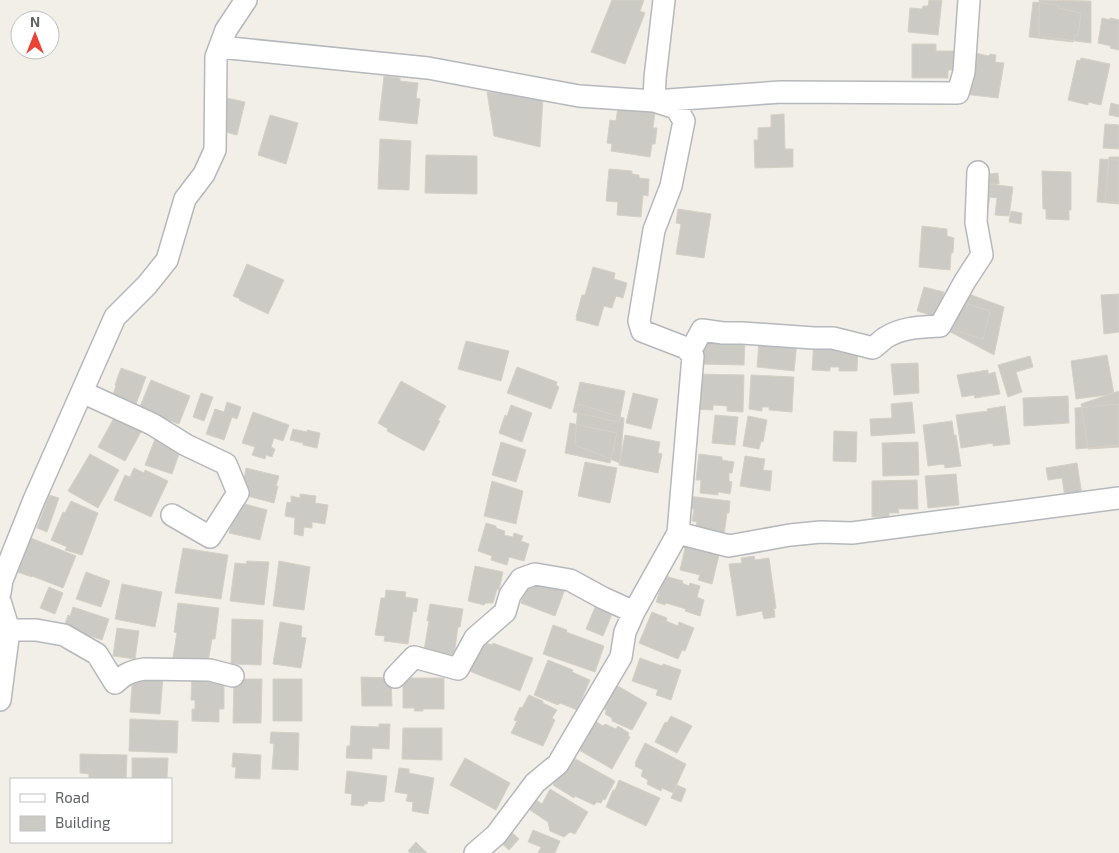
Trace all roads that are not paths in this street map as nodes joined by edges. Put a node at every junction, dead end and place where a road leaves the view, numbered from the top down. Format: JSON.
{"nodes":[{"id":1,"x":246,"y":0,"type":"edge"},
{"id":2,"x":664,"y":0,"type":"edge"},
{"id":3,"x":969,"y":0,"type":"edge"},
{"id":4,"x":220,"y":47,"type":"junction"},
{"id":5,"x":654,"y":101,"type":"junction"},
{"id":6,"x":978,"y":172,"type":"dead end"},
{"id":7,"x":690,"y":352,"type":"junction"},
{"id":8,"x":82,"y":392,"type":"junction"},
{"id":9,"x":1119,"y":498,"type":"edge"},
{"id":10,"x":172,"y":515,"type":"dead end"},
{"id":11,"x":678,"y":533,"type":"junction"},
{"id":12,"x":0,"y":593,"type":"edge"},
{"id":13,"x":0,"y":601,"type":"edge"},
{"id":14,"x":634,"y":612,"type":"junction"},
{"id":15,"x":9,"y":630,"type":"junction"},
{"id":16,"x":233,"y":676,"type":"dead end"},
{"id":17,"x":395,"y":677,"type":"dead end"},
{"id":18,"x":0,"y":700,"type":"edge"},
{"id":19,"x":475,"y":853,"type":"edge"}],
"edges":[{"from":1,"to":4,"type":"street"},
{"from":2,"to":5,"type":"street"},
{"from":3,"to":5,"type":"street"},
{"from":4,"to":5,"type":"street"},
{"from":4,"to":8,"type":"street"},
{"from":5,"to":7,"type":"street"},
{"from":6,"to":7,"type":"street"},
{"from":7,"to":11,"type":"street"},
{"from":8,"to":10,"type":"street"},
{"from":8,"to":12,"type":"street"},
{"from":9,"to":11,"type":"street"},
{"from":11,"to":14,"type":"street"},
{"from":13,"to":15,"type":"street"},
{"from":14,"to":17,"type":"street"},
{"from":14,"to":19,"type":"street"},
{"from":15,"to":16,"type":"street"},
{"from":15,"to":18,"type":"street"}]}
